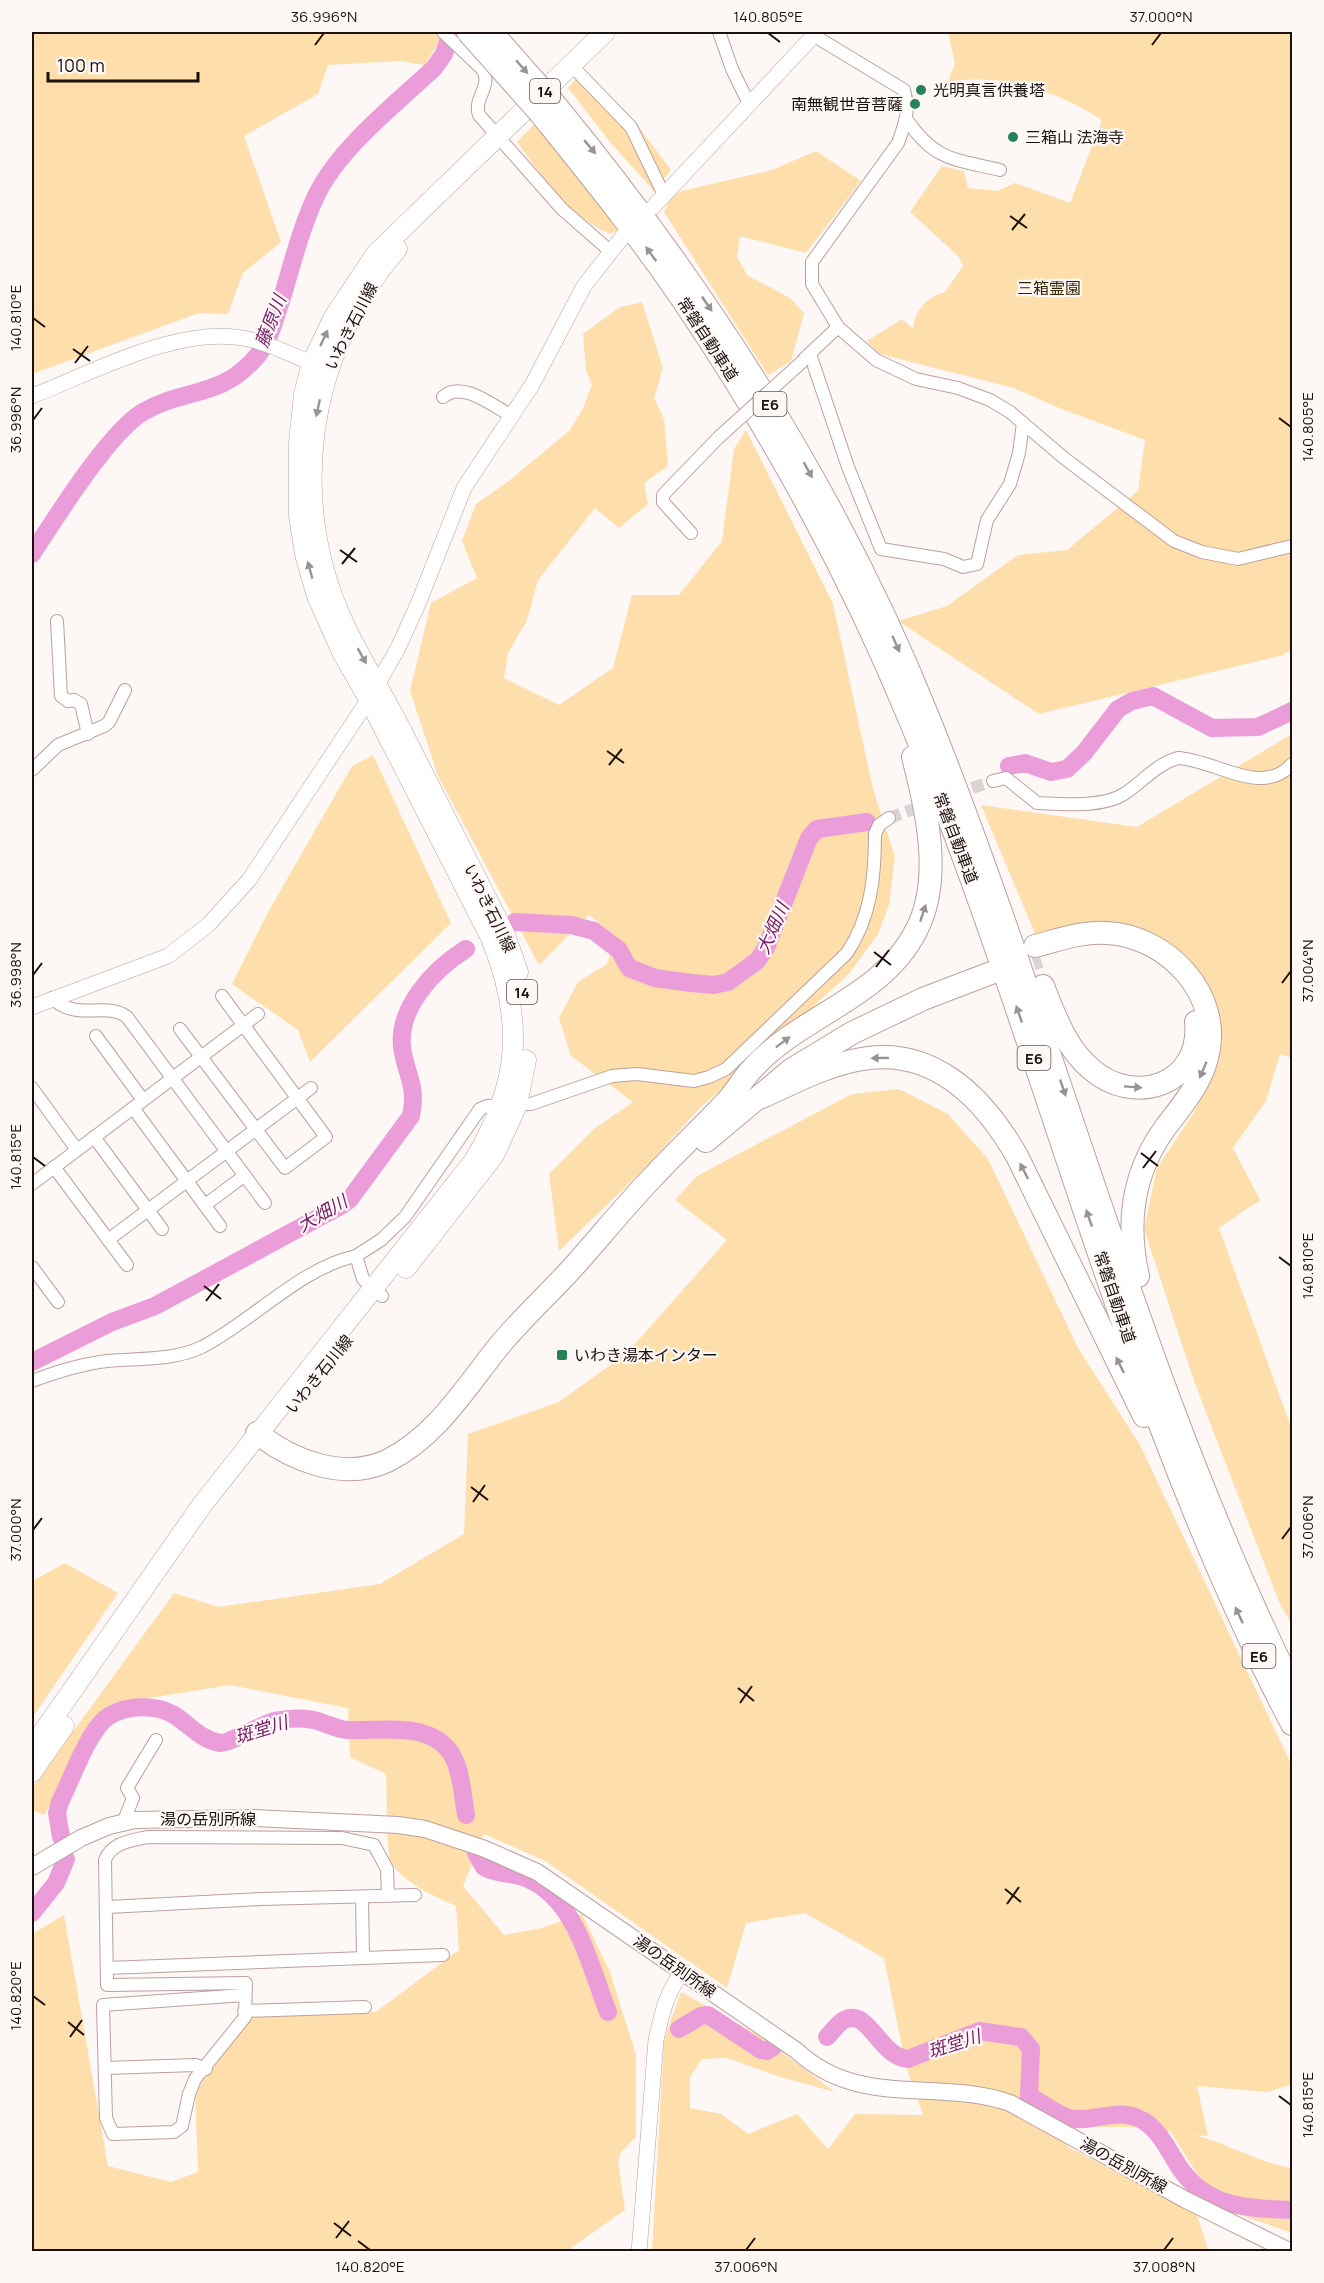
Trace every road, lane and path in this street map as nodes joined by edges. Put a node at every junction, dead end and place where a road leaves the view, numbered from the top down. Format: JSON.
{"nodes":[{"id":1,"x":443,"y":32,"type":"edge"},
{"id":2,"x":491,"y":32,"type":"edge"},
{"id":3,"x":605,"y":32,"type":"edge"},
{"id":4,"x":718,"y":32,"type":"edge"},
{"id":5,"x":815,"y":33,"type":"edge"},
{"id":6,"x":463,"y":40,"type":"edge"},
{"id":7,"x":571,"y":65,"type":"junction"},
{"id":8,"x":748,"y":104,"type":"junction"},
{"id":9,"x":547,"y":108,"type":"junction"},
{"id":10,"x":907,"y":120,"type":"junction"},
{"id":11,"x":499,"y":136,"type":"junction"},
{"id":12,"x":1000,"y":170,"type":"dead end"},
{"id":13,"x":664,"y":195,"type":"junction"},
{"id":14,"x":653,"y":207,"type":"dead end"},
{"id":15,"x":624,"y":235,"type":"dead end"},
{"id":16,"x":610,"y":251,"type":"junction"},
{"id":17,"x":838,"y":327,"type":"junction"},
{"id":18,"x":807,"y":357,"type":"junction"},
{"id":19,"x":320,"y":366,"type":"junction"},
{"id":20,"x":32,"y":396,"type":"edge"},
{"id":21,"x":443,"y":397,"type":"dead end"},
{"id":22,"x":512,"y":416,"type":"junction"},
{"id":23,"x":1023,"y":423,"type":"junction"},
{"id":24,"x":691,"y":533,"type":"dead end"},
{"id":25,"x":825,"y":536,"type":"junction"},
{"id":26,"x":1293,"y":546,"type":"edge"},
{"id":27,"x":57,"y":621,"type":"dead end"},
{"id":28,"x":125,"y":690,"type":"dead end"},
{"id":29,"x":374,"y":692,"type":"junction"},
{"id":30,"x":88,"y":734,"type":"junction"},
{"id":31,"x":936,"y":737,"type":"junction"},
{"id":32,"x":1293,"y":764,"type":"edge"},
{"id":33,"x":32,"y":770,"type":"edge"},
{"id":34,"x":993,"y":781,"type":"tunnel mouth"},
{"id":35,"x":889,"y":818,"type":"tunnel mouth"},
{"id":36,"x":222,"y":996,"type":"dead end"},
{"id":37,"x":52,"y":998,"type":"junction"},
{"id":38,"x":32,"y":1007,"type":"edge"},
{"id":39,"x":258,"y":1014,"type":"dead end"},
{"id":40,"x":244,"y":1025,"type":"junction"},
{"id":41,"x":180,"y":1029,"type":"dead end"},
{"id":42,"x":96,"y":1036,"type":"dead end"},
{"id":43,"x":202,"y":1056,"type":"junction"},
{"id":44,"x":172,"y":1078,"type":"junction"},
{"id":45,"x":32,"y":1088,"type":"edge"},
{"id":46,"x":311,"y":1088,"type":"dead end"},
{"id":47,"x":762,"y":1096,"type":"junction"},
{"id":48,"x":298,"y":1098,"type":"junction"},
{"id":49,"x":729,"y":1100,"type":"junction"},
{"id":50,"x":138,"y":1104,"type":"junction"},
{"id":51,"x":510,"y":1105,"type":"junction"},
{"id":52,"x":256,"y":1129,"type":"junction"},
{"id":53,"x":94,"y":1137,"type":"junction"},
{"id":54,"x":77,"y":1150,"type":"junction"},
{"id":55,"x":226,"y":1151,"type":"junction"},
{"id":56,"x":54,"y":1167,"type":"junction"},
{"id":57,"x":244,"y":1176,"type":"junction"},
{"id":58,"x":187,"y":1181,"type":"junction"},
{"id":59,"x":32,"y":1184,"type":"edge"},
{"id":60,"x":265,"y":1203,"type":"dead end"},
{"id":61,"x":205,"y":1205,"type":"junction"},
{"id":62,"x":148,"y":1210,"type":"junction"},
{"id":63,"x":220,"y":1226,"type":"dead end"},
{"id":64,"x":162,"y":1229,"type":"dead end"},
{"id":65,"x":108,"y":1240,"type":"junction"},
{"id":66,"x":356,"y":1256,"type":"junction"},
{"id":67,"x":127,"y":1265,"type":"dead end"},
{"id":68,"x":32,"y":1267,"type":"edge"},
{"id":69,"x":377,"y":1292,"type":"junction"},
{"id":70,"x":58,"y":1302,"type":"dead end"},
{"id":71,"x":482,"y":1371,"type":"junction"},
{"id":72,"x":32,"y":1381,"type":"edge"},
{"id":73,"x":261,"y":1437,"type":"junction"},
{"id":74,"x":1234,"y":1562,"type":"junction"},
{"id":75,"x":1227,"y":1588,"type":"junction"},
{"id":76,"x":1293,"y":1687,"type":"edge"},
{"id":77,"x":1293,"y":1724,"type":"edge"},
{"id":78,"x":156,"y":1740,"type":"dead end"},
{"id":79,"x":32,"y":1748,"type":"edge"},
{"id":80,"x":32,"y":1772,"type":"edge"},
{"id":81,"x":209,"y":1818,"type":"junction"},
{"id":82,"x":123,"y":1823,"type":"junction"},
{"id":83,"x":209,"y":1836,"type":"junction"},
{"id":84,"x":32,"y":1867,"type":"edge"},
{"id":85,"x":415,"y":1895,"type":"dead end"},
{"id":86,"x":388,"y":1896,"type":"junction"},
{"id":87,"x":362,"y":1897,"type":"junction"},
{"id":88,"x":108,"y":1907,"type":"junction"},
{"id":89,"x":443,"y":1955,"type":"dead end"},
{"id":90,"x":363,"y":1958,"type":"junction"},
{"id":91,"x":107,"y":1968,"type":"junction"},
{"id":92,"x":682,"y":1972,"type":"junction"},
{"id":93,"x":245,"y":1995,"type":"junction"},
{"id":94,"x":365,"y":2007,"type":"dead end"},
{"id":95,"x":244,"y":2011,"type":"junction"},
{"id":96,"x":105,"y":2068,"type":"junction"},
{"id":97,"x":206,"y":2069,"type":"junction"},
{"id":98,"x":639,"y":2252,"type":"edge"},
{"id":99,"x":1292,"y":2252,"type":"edge"}],
"edges":[{"from":1,"to":6,"type":"street"},
{"from":2,"to":9,"type":"highway","name":"常磐自動車道","number":"E6","one_way":true,"bridge":true},
{"from":3,"to":7,"type":"main road","name":"いわき石川線","number":"14"},
{"from":4,"to":8,"type":"street"},
{"from":5,"to":8,"type":"street"},
{"from":5,"to":10,"type":"street"},
{"from":6,"to":9,"type":"highway","name":"常磐自動車道","number":"E6","bridge":true},
{"from":6,"to":11,"type":"street"},
{"from":7,"to":11,"type":"main road","name":"いわき石川線","number":"14"},
{"from":7,"to":13,"type":"street"},
{"from":8,"to":13,"type":"street"},
{"from":25,"to":9,"type":"highway","name":"常磐自動車道","number":"E6","one_way":true},
{"from":9,"to":31,"type":"highway","name":"常磐自動車道","number":"E6","one_way":true},
{"from":10,"to":12,"type":"street"},
{"from":10,"to":17,"type":"street"},
{"from":11,"to":16,"type":"street"},
{"from":11,"to":19,"type":"main road","name":"いわき石川線","number":"14"},
{"from":13,"to":14,"type":"street"},
{"from":15,"to":16,"type":"street"},
{"from":16,"to":22,"type":"street"},
{"from":17,"to":18,"type":"street"},
{"from":17,"to":23,"type":"street"},
{"from":18,"to":23,"type":"street"},
{"from":18,"to":24,"type":"street","bridge":true},
{"from":19,"to":20,"type":"street"},
{"from":19,"to":29,"type":"main road","name":"いわき石川線","number":"14"},
{"from":21,"to":22,"type":"street"},
{"from":22,"to":29,"type":"street"},
{"from":23,"to":26,"type":"street"},
{"from":49,"to":25,"type":"highway","one_way":true},
{"from":75,"to":25,"type":"highway","name":"常磐自動車道","number":"E6","one_way":true},
{"from":27,"to":30,"type":"street"},
{"from":28,"to":30,"type":"street"},
{"from":29,"to":37,"type":"street"},
{"from":29,"to":51,"type":"main road","name":"いわき石川線","number":"14"},
{"from":30,"to":33,"type":"street"},
{"from":31,"to":74,"type":"highway","name":"常磐自動車道","number":"E6","one_way":true},
{"from":31,"to":74,"type":"highway","one_way":true},
{"from":32,"to":34,"type":"street"},
{"from":35,"to":51,"type":"street"},
{"from":36,"to":40,"type":"street"},
{"from":37,"to":38,"type":"street"},
{"from":37,"to":44,"type":"street"},
{"from":39,"to":40,"type":"street"},
{"from":40,"to":43,"type":"street"},
{"from":40,"to":48,"type":"street"},
{"from":41,"to":43,"type":"street"},
{"from":42,"to":50,"type":"street"},
{"from":43,"to":44,"type":"street"},
{"from":43,"to":52,"type":"street"},
{"from":44,"to":50,"type":"street"},
{"from":44,"to":55,"type":"street"},
{"from":45,"to":54,"type":"street"},
{"from":46,"to":48,"type":"street"},
{"from":47,"to":49,"type":"highway"},
{"from":47,"to":71,"type":"highway"},
{"from":75,"to":47,"type":"highway","one_way":true},
{"from":48,"to":52,"type":"street"},
{"from":48,"to":52,"type":"street"},
{"from":49,"to":71,"type":"highway"},
{"from":50,"to":53,"type":"street"},
{"from":50,"to":58,"type":"street"},
{"from":51,"to":66,"type":"street"},
{"from":51,"to":69,"type":"main road","name":"いわき石川線","number":"14"},
{"from":52,"to":55,"type":"street"},
{"from":53,"to":54,"type":"street"},
{"from":53,"to":62,"type":"street"},
{"from":54,"to":56,"type":"street"},
{"from":55,"to":57,"type":"street"},
{"from":55,"to":58,"type":"street"},
{"from":56,"to":59,"type":"street"},
{"from":56,"to":65,"type":"street"},
{"from":57,"to":60,"type":"street"},
{"from":57,"to":61,"type":"street"},
{"from":58,"to":61,"type":"street"},
{"from":58,"to":62,"type":"street"},
{"from":61,"to":63,"type":"street"},
{"from":62,"to":64,"type":"street"},
{"from":62,"to":65,"type":"street"},
{"from":65,"to":67,"type":"street"},
{"from":66,"to":69,"type":"street"},
{"from":66,"to":72,"type":"street"},
{"from":68,"to":70,"type":"street"},
{"from":69,"to":73,"type":"main road","name":"いわき石川線","number":"14"},
{"from":71,"to":73,"type":"highway"},
{"from":73,"to":79,"type":"main road","name":"いわき石川線","number":"14"},
{"from":73,"to":80,"type":"main road","name":"いわき石川線","number":"14"},
{"from":74,"to":76,"type":"highway","name":"常磐自動車道","number":"E6"},
{"from":77,"to":75,"type":"highway","name":"常磐自動車道","number":"E6","one_way":true},
{"from":78,"to":82,"type":"street"},
{"from":81,"to":82,"type":"main road","name":"湯の岳別所線"},
{"from":81,"to":83,"type":"street"},
{"from":81,"to":92,"type":"main road","name":"湯の岳別所線"},
{"from":82,"to":84,"type":"main road","name":"湯の岳別所線"},
{"from":83,"to":86,"type":"street"},
{"from":83,"to":88,"type":"street"},
{"from":85,"to":86,"type":"street"},
{"from":86,"to":87,"type":"street"},
{"from":87,"to":88,"type":"street"},
{"from":87,"to":90,"type":"street"},
{"from":88,"to":91,"type":"street"},
{"from":89,"to":90,"type":"street"},
{"from":90,"to":91,"type":"street"},
{"from":91,"to":93,"type":"street"},
{"from":92,"to":98,"type":"street"},
{"from":92,"to":99,"type":"main road","name":"湯の岳別所線"},
{"from":93,"to":95,"type":"street"},
{"from":93,"to":96,"type":"street"},
{"from":94,"to":95,"type":"street"},
{"from":95,"to":97,"type":"street"},
{"from":96,"to":97,"type":"street"},
{"from":96,"to":97,"type":"street"}]}
